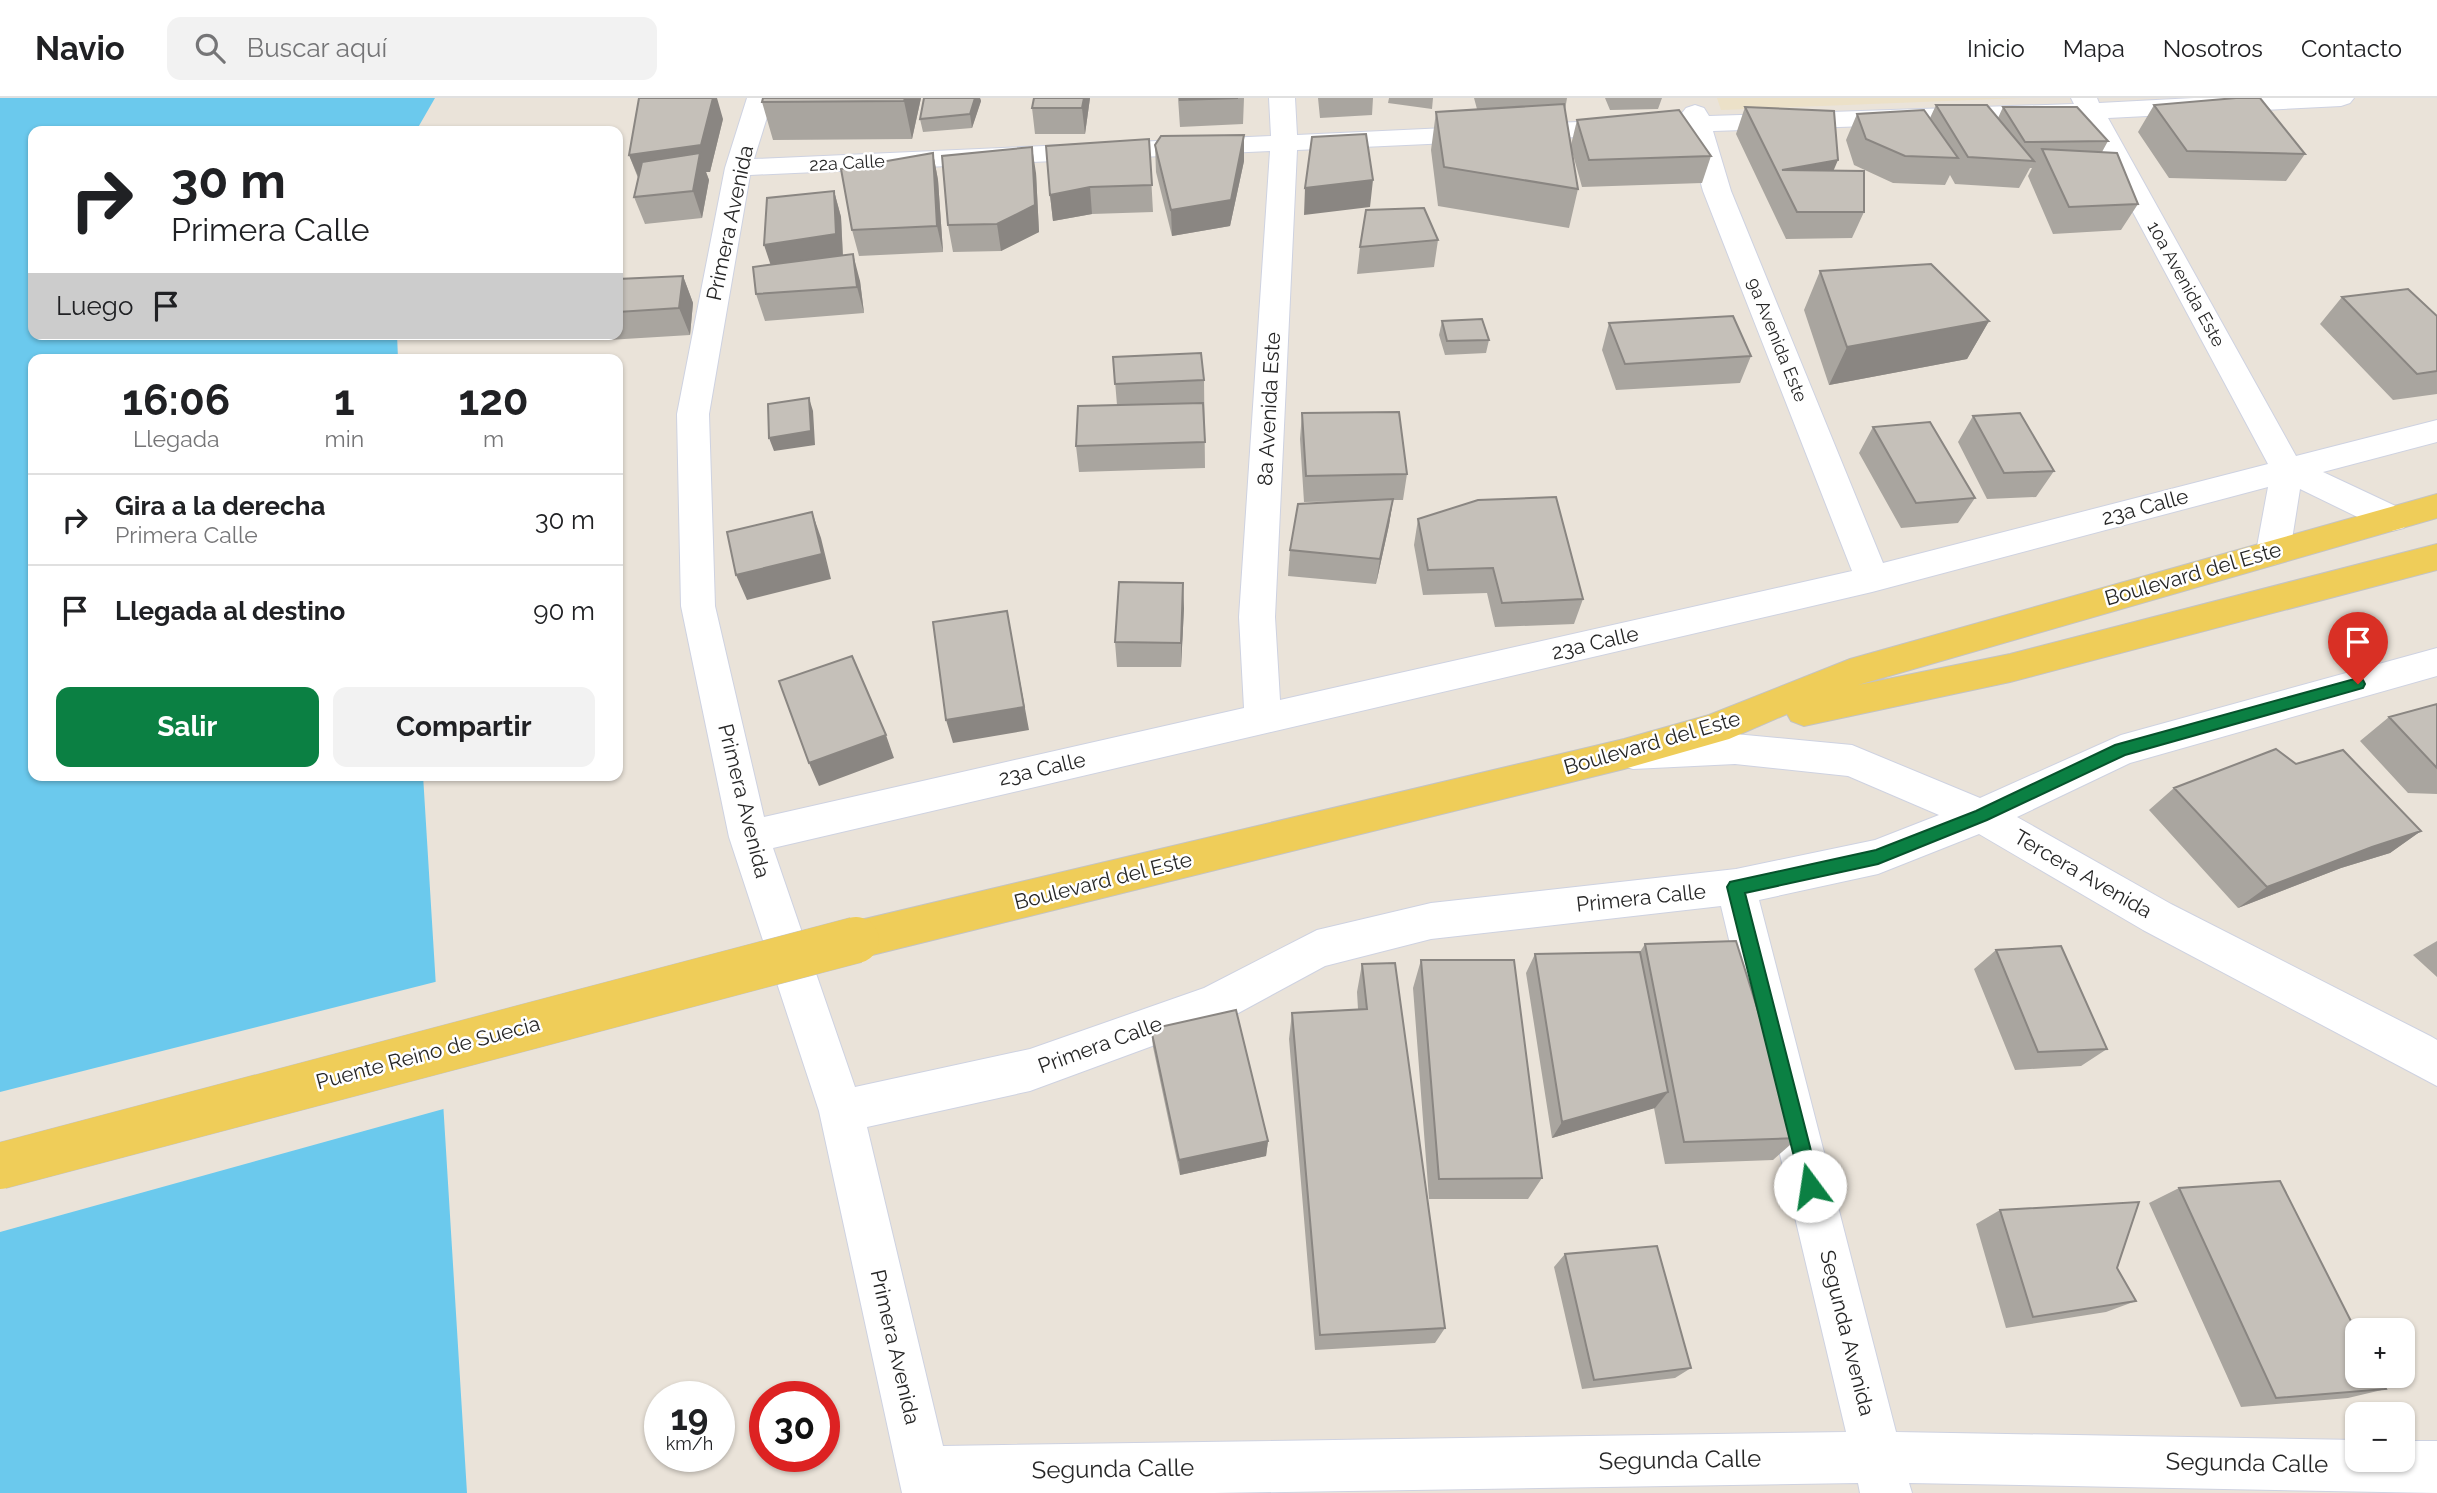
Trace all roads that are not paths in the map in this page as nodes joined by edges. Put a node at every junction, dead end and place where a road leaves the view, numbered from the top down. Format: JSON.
{"nodes":[{"id":1,"x":760,"y":98,"type":"edge"},
{"id":2,"x":1282,"y":98,"type":"edge"},
{"id":3,"x":2341,"y":98,"type":"edge"},
{"id":4,"x":2088,"y":105,"type":"edge"},
{"id":5,"x":1695,"y":111,"type":"edge"},
{"id":6,"x":1284,"y":143,"type":"junction"},
{"id":7,"x":738,"y":168,"type":"junction"},
{"id":8,"x":2437,"y":431,"type":"edge"},
{"id":9,"x":2287,"y":469,"type":"junction"},
{"id":10,"x":2437,"y":506,"type":"edge"},
{"id":11,"x":2392,"y":519,"type":"junction"},
{"id":12,"x":2273,"y":552,"type":"junction"},
{"id":13,"x":2437,"y":557,"type":"edge"},
{"id":14,"x":2437,"y":565,"type":"edge"},
{"id":15,"x":1872,"y":579,"type":"junction"},
{"id":16,"x":2333,"y":584,"type":"junction"},
{"id":17,"x":2437,"y":662,"type":"edge"},
{"id":18,"x":1263,"y":719,"type":"junction"},
{"id":19,"x":1716,"y":729,"type":"junction"},
{"id":20,"x":1624,"y":754,"type":"junction"},
{"id":21,"x":1981,"y":816,"type":"junction"},
{"id":22,"x":749,"y":837,"type":"junction"},
{"id":23,"x":1736,"y":887,"type":"junction"},
{"id":24,"x":856,"y":940,"type":"joint"},
{"id":25,"x":2437,"y":1065,"type":"edge"},
{"id":26,"x":841,"y":1111,"type":"junction"},
{"id":27,"x":0,"y":1166,"type":"edge"},
{"id":28,"x":2437,"y":1466,"type":"edge"},
{"id":29,"x":1882,"y":1475,"type":"edge"},
{"id":30,"x":925,"y":1482,"type":"edge"}],
"edges":[{"from":1,"to":7,"type":"street","name":"Primera Avenida"},
{"from":2,"to":6,"type":"street","name":"8a Avenida Este"},
{"from":3,"to":4,"type":"street","name":"22a Calle"},
{"from":4,"to":5,"type":"street","name":"22a Calle"},
{"from":4,"to":9,"type":"street","name":"10a Avenida Este"},
{"from":5,"to":6,"type":"street","name":"22a Calle"},
{"from":5,"to":15,"type":"street","name":"9a Avenida Este"},
{"from":6,"to":7,"type":"street","name":"22a Calle"},
{"from":6,"to":18,"type":"street","name":"8a Avenida Este"},
{"from":7,"to":22,"type":"street","name":"Primera Avenida"},
{"from":8,"to":9,"type":"street","name":"23a Calle"},
{"from":9,"to":11,"type":"street"},
{"from":9,"to":12,"type":"street"},
{"from":9,"to":15,"type":"street","name":"23a Calle"},
{"from":10,"to":11,"type":"main road","name":"Boulevard del Este"},
{"from":11,"to":12,"type":"main road","name":"Boulevard del Este"},
{"from":12,"to":19,"type":"main road","name":"Boulevard del Este"},
{"from":13,"to":16,"type":"main road"},
{"from":14,"to":16,"type":"main road"},
{"from":15,"to":18,"type":"street","name":"23a Calle"},
{"from":16,"to":19,"type":"main road"},
{"from":17,"to":21,"type":"street","name":"Primera Calle"},
{"from":18,"to":22,"type":"street","name":"23a Calle"},
{"from":19,"to":20,"type":"main road","name":"Boulevard del Este"},
{"from":20,"to":21,"type":"street","name":"Tercera Avenida"},
{"from":20,"to":24,"type":"main road","name":"Boulevard del Este"},
{"from":21,"to":23,"type":"street","name":"Primera Calle"},
{"from":21,"to":25,"type":"street","name":"Tercera Avenida"},
{"from":22,"to":26,"type":"street","name":"Primera Avenida"},
{"from":23,"to":26,"type":"street","name":"Primera Calle"},
{"from":23,"to":29,"type":"street","name":"Segunda Avenida"},
{"from":24,"to":27,"type":"main road","name":"Puente Reino de Suecia","bridge":true},
{"from":26,"to":30,"type":"street","name":"Primera Avenida"},
{"from":28,"to":29,"type":"street","name":"Segunda Calle"},
{"from":29,"to":30,"type":"street","name":"Segunda Calle"}]}
